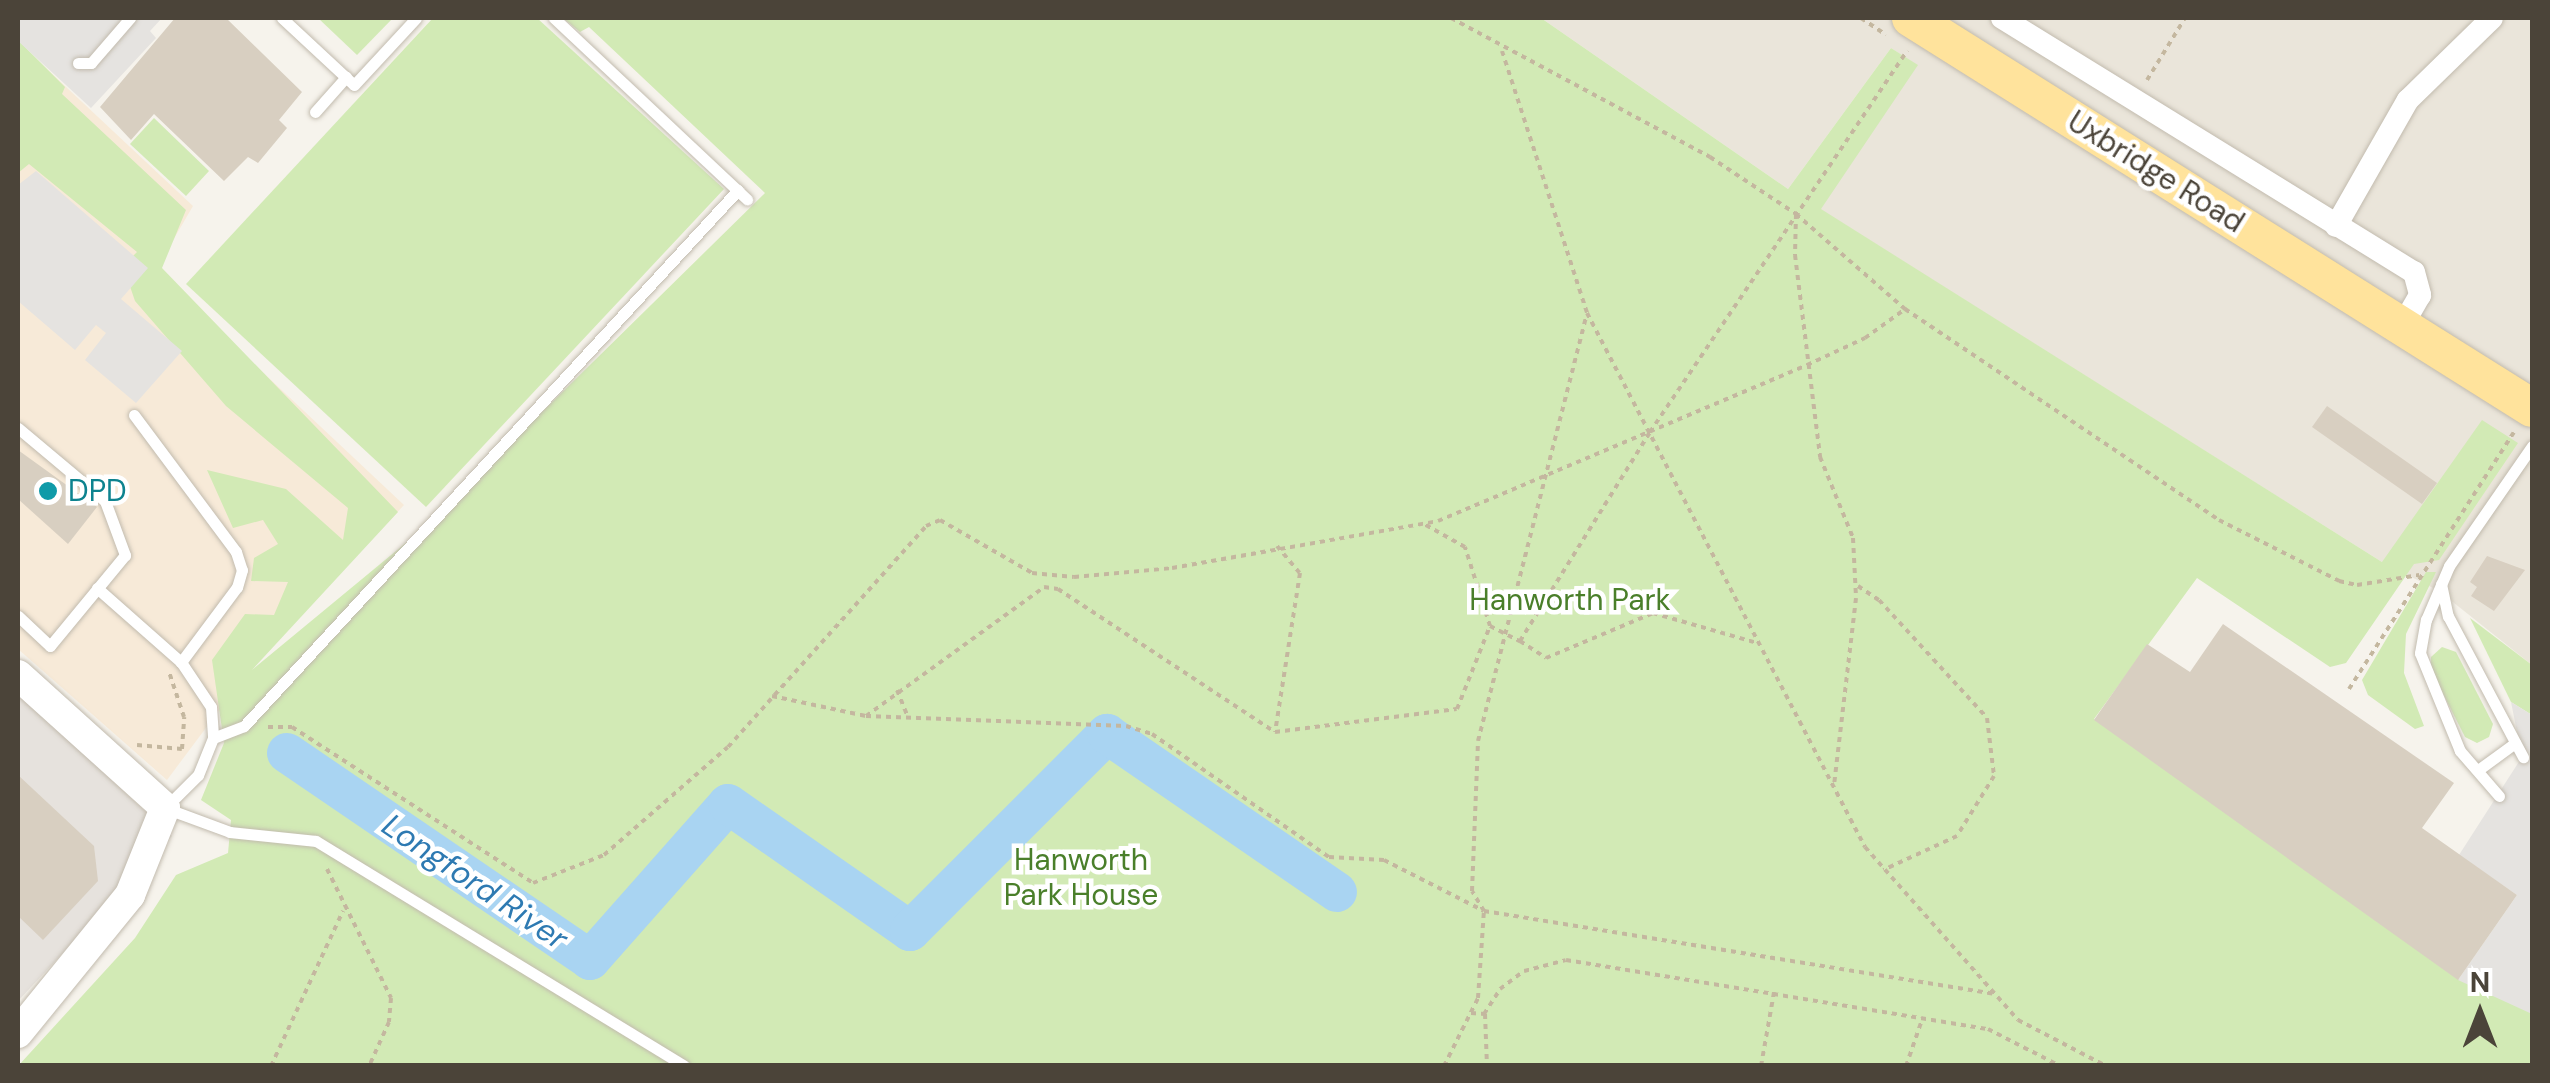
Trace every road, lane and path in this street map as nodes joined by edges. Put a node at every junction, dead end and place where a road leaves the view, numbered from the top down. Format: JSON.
{"nodes":[{"id":1,"x":130,"y":18,"type":"edge"},
{"id":2,"x":282,"y":18,"type":"edge"},
{"id":3,"x":416,"y":18,"type":"edge"},
{"id":4,"x":554,"y":18,"type":"edge"},
{"id":5,"x":1450,"y":18,"type":"edge"},
{"id":6,"x":2002,"y":18,"type":"edge"},
{"id":7,"x":2185,"y":18,"type":"edge"},
{"id":8,"x":2492,"y":18,"type":"edge"},
{"id":9,"x":1917,"y":22,"type":"edge"},
{"id":10,"x":1502,"y":51,"type":"junction"},
{"id":11,"x":78,"y":63,"type":"dead end"},
{"id":12,"x":346,"y":77,"type":"junction"},
{"id":13,"x":2134,"y":102,"type":"junction"},
{"id":14,"x":315,"y":112,"type":"dead end"},
{"id":15,"x":1796,"y":214,"type":"junction"},
{"id":16,"x":2336,"y":226,"type":"junction"},
{"id":17,"x":1905,"y":309,"type":"junction"},
{"id":18,"x":1586,"y":313,"type":"junction"},
{"id":19,"x":2402,"y":326,"type":"junction"},
{"id":20,"x":1807,"y":365,"type":"junction"},
{"id":21,"x":2527,"y":410,"type":"edge"},
{"id":22,"x":134,"y":416,"type":"dead end"},
{"id":23,"x":18,"y":428,"type":"edge"},
{"id":24,"x":1650,"y":432,"type":"junction"},
{"id":25,"x":2532,"y":446,"type":"edge"},
{"id":26,"x":1544,"y":474,"type":"junction"},
{"id":27,"x":1424,"y":524,"type":"junction"},
{"id":28,"x":1278,"y":546,"type":"junction"},
{"id":29,"x":2419,"y":575,"type":"junction"},
{"id":30,"x":1055,"y":576,"type":"junction"},
{"id":31,"x":2441,"y":584,"type":"junction"},
{"id":32,"x":1856,"y":585,"type":"junction"},
{"id":33,"x":97,"y":588,"type":"junction"},
{"id":34,"x":1053,"y":588,"type":"junction"},
{"id":35,"x":18,"y":616,"type":"edge"},
{"id":36,"x":1490,"y":626,"type":"junction"},
{"id":37,"x":1504,"y":634,"type":"junction"},
{"id":38,"x":1520,"y":642,"type":"junction"},
{"id":39,"x":1757,"y":642,"type":"junction"},
{"id":40,"x":171,"y":651,"type":"junction"},
{"id":41,"x":180,"y":662,"type":"junction"},
{"id":42,"x":18,"y":675,"type":"edge"},
{"id":43,"x":2349,"y":688,"type":"dead end"},
{"id":44,"x":898,"y":690,"type":"junction"},
{"id":45,"x":770,"y":696,"type":"junction"},
{"id":46,"x":866,"y":716,"type":"junction"},
{"id":47,"x":909,"y":719,"type":"junction"},
{"id":48,"x":244,"y":726,"type":"junction"},
{"id":49,"x":1275,"y":732,"type":"junction"},
{"id":50,"x":213,"y":738,"type":"junction"},
{"id":51,"x":130,"y":743,"type":"dead end"},
{"id":52,"x":2514,"y":743,"type":"junction"},
{"id":53,"x":2522,"y":757,"type":"dead end"},
{"id":54,"x":2478,"y":770,"type":"junction"},
{"id":55,"x":1834,"y":788,"type":"junction"},
{"id":56,"x":2499,"y":796,"type":"dead end"},
{"id":57,"x":165,"y":808,"type":"junction"},
{"id":58,"x":316,"y":842,"type":"junction"},
{"id":59,"x":1883,"y":870,"type":"junction"},
{"id":60,"x":343,"y":910,"type":"junction"},
{"id":61,"x":1484,"y":911,"type":"junction"},
{"id":62,"x":1774,"y":992,"type":"junction"},
{"id":63,"x":1995,"y":994,"type":"junction"},
{"id":64,"x":1470,"y":1013,"type":"junction"},
{"id":65,"x":1484,"y":1014,"type":"junction"},
{"id":66,"x":1923,"y":1017,"type":"junction"},
{"id":67,"x":22,"y":1018,"type":"edge"},
{"id":68,"x":271,"y":1066,"type":"edge"},
{"id":69,"x":369,"y":1066,"type":"edge"},
{"id":70,"x":684,"y":1066,"type":"edge"},
{"id":71,"x":1444,"y":1066,"type":"edge"},
{"id":72,"x":1487,"y":1066,"type":"edge"},
{"id":73,"x":1761,"y":1066,"type":"edge"},
{"id":74,"x":1906,"y":1066,"type":"edge"},
{"id":75,"x":2060,"y":1066,"type":"edge"},
{"id":76,"x":2106,"y":1066,"type":"edge"}],
"edges":[{"from":1,"to":11,"type":"lane"},
{"from":2,"to":12,"type":"lane"},
{"from":3,"to":12,"type":"lane"},
{"from":4,"to":48,"type":"lane"},
{"from":5,"to":10,"type":"path"},
{"from":6,"to":13,"type":"street","name":"Uxbridge Road"},
{"from":7,"to":13,"type":"path"},
{"from":8,"to":16,"type":"street"},
{"from":9,"to":15,"type":"path"},
{"from":9,"to":19,"type":"main road","name":"Uxbridge Road"},
{"from":10,"to":15,"type":"path"},
{"from":10,"to":18,"type":"path"},
{"from":12,"to":14,"type":"lane"},
{"from":13,"to":16,"type":"street","name":"Uxbridge Road"},
{"from":15,"to":17,"type":"path"},
{"from":15,"to":20,"type":"path"},
{"from":15,"to":24,"type":"path"},
{"from":16,"to":19,"type":"street","name":"Uxbridge Road"},
{"from":17,"to":20,"type":"path"},
{"from":17,"to":29,"type":"path"},
{"from":18,"to":24,"type":"path"},
{"from":18,"to":26,"type":"path"},
{"from":19,"to":21,"type":"main road","name":"Uxbridge Road"},
{"from":20,"to":24,"type":"path"},
{"from":20,"to":32,"type":"path"},
{"from":21,"to":29,"type":"path"},
{"from":22,"to":41,"type":"lane"},
{"from":23,"to":33,"type":"lane"},
{"from":24,"to":26,"type":"path"},
{"from":24,"to":38,"type":"path"},
{"from":24,"to":39,"type":"path"},
{"from":25,"to":31,"type":"lane"},
{"from":26,"to":27,"type":"path"},
{"from":26,"to":37,"type":"path"},
{"from":27,"to":28,"type":"path"},
{"from":27,"to":36,"type":"path"},
{"from":28,"to":30,"type":"path"},
{"from":28,"to":49,"type":"path"},
{"from":29,"to":43,"type":"path"},
{"from":30,"to":34,"type":"path"},
{"from":30,"to":45,"type":"path"},
{"from":31,"to":52,"type":"lane"},
{"from":31,"to":54,"type":"lane"},
{"from":32,"to":55,"type":"path"},
{"from":32,"to":59,"type":"path"},
{"from":33,"to":35,"type":"lane"},
{"from":33,"to":40,"type":"lane"},
{"from":34,"to":44,"type":"path"},
{"from":34,"to":49,"type":"path"},
{"from":36,"to":37,"type":"path"},
{"from":36,"to":49,"type":"path"},
{"from":37,"to":38,"type":"path"},
{"from":37,"to":61,"type":"path"},
{"from":38,"to":39,"type":"path"},
{"from":39,"to":55,"type":"path"},
{"from":40,"to":41,"type":"lane"},
{"from":40,"to":51,"type":"path"},
{"from":41,"to":50,"type":"lane"},
{"from":42,"to":57,"type":"street"},
{"from":44,"to":46,"type":"path"},
{"from":44,"to":47,"type":"path"},
{"from":45,"to":46,"type":"path"},
{"from":45,"to":48,"type":"path"},
{"from":46,"to":47,"type":"path"},
{"from":47,"to":61,"type":"path"},
{"from":48,"to":50,"type":"lane"},
{"from":50,"to":57,"type":"lane"},
{"from":52,"to":53,"type":"lane"},
{"from":52,"to":54,"type":"lane"},
{"from":54,"to":56,"type":"lane"},
{"from":55,"to":59,"type":"path"},
{"from":57,"to":58,"type":"lane"},
{"from":57,"to":67,"type":"street"},
{"from":58,"to":60,"type":"path"},
{"from":58,"to":70,"type":"lane"},
{"from":59,"to":63,"type":"path"},
{"from":60,"to":68,"type":"path"},
{"from":60,"to":69,"type":"path"},
{"from":61,"to":63,"type":"path"},
{"from":61,"to":64,"type":"path"},
{"from":62,"to":65,"type":"path"},
{"from":62,"to":66,"type":"path"},
{"from":62,"to":73,"type":"path"},
{"from":63,"to":76,"type":"path"},
{"from":64,"to":65,"type":"path"},
{"from":64,"to":71,"type":"path"},
{"from":65,"to":72,"type":"path"},
{"from":66,"to":74,"type":"path"},
{"from":66,"to":75,"type":"path"}]}
